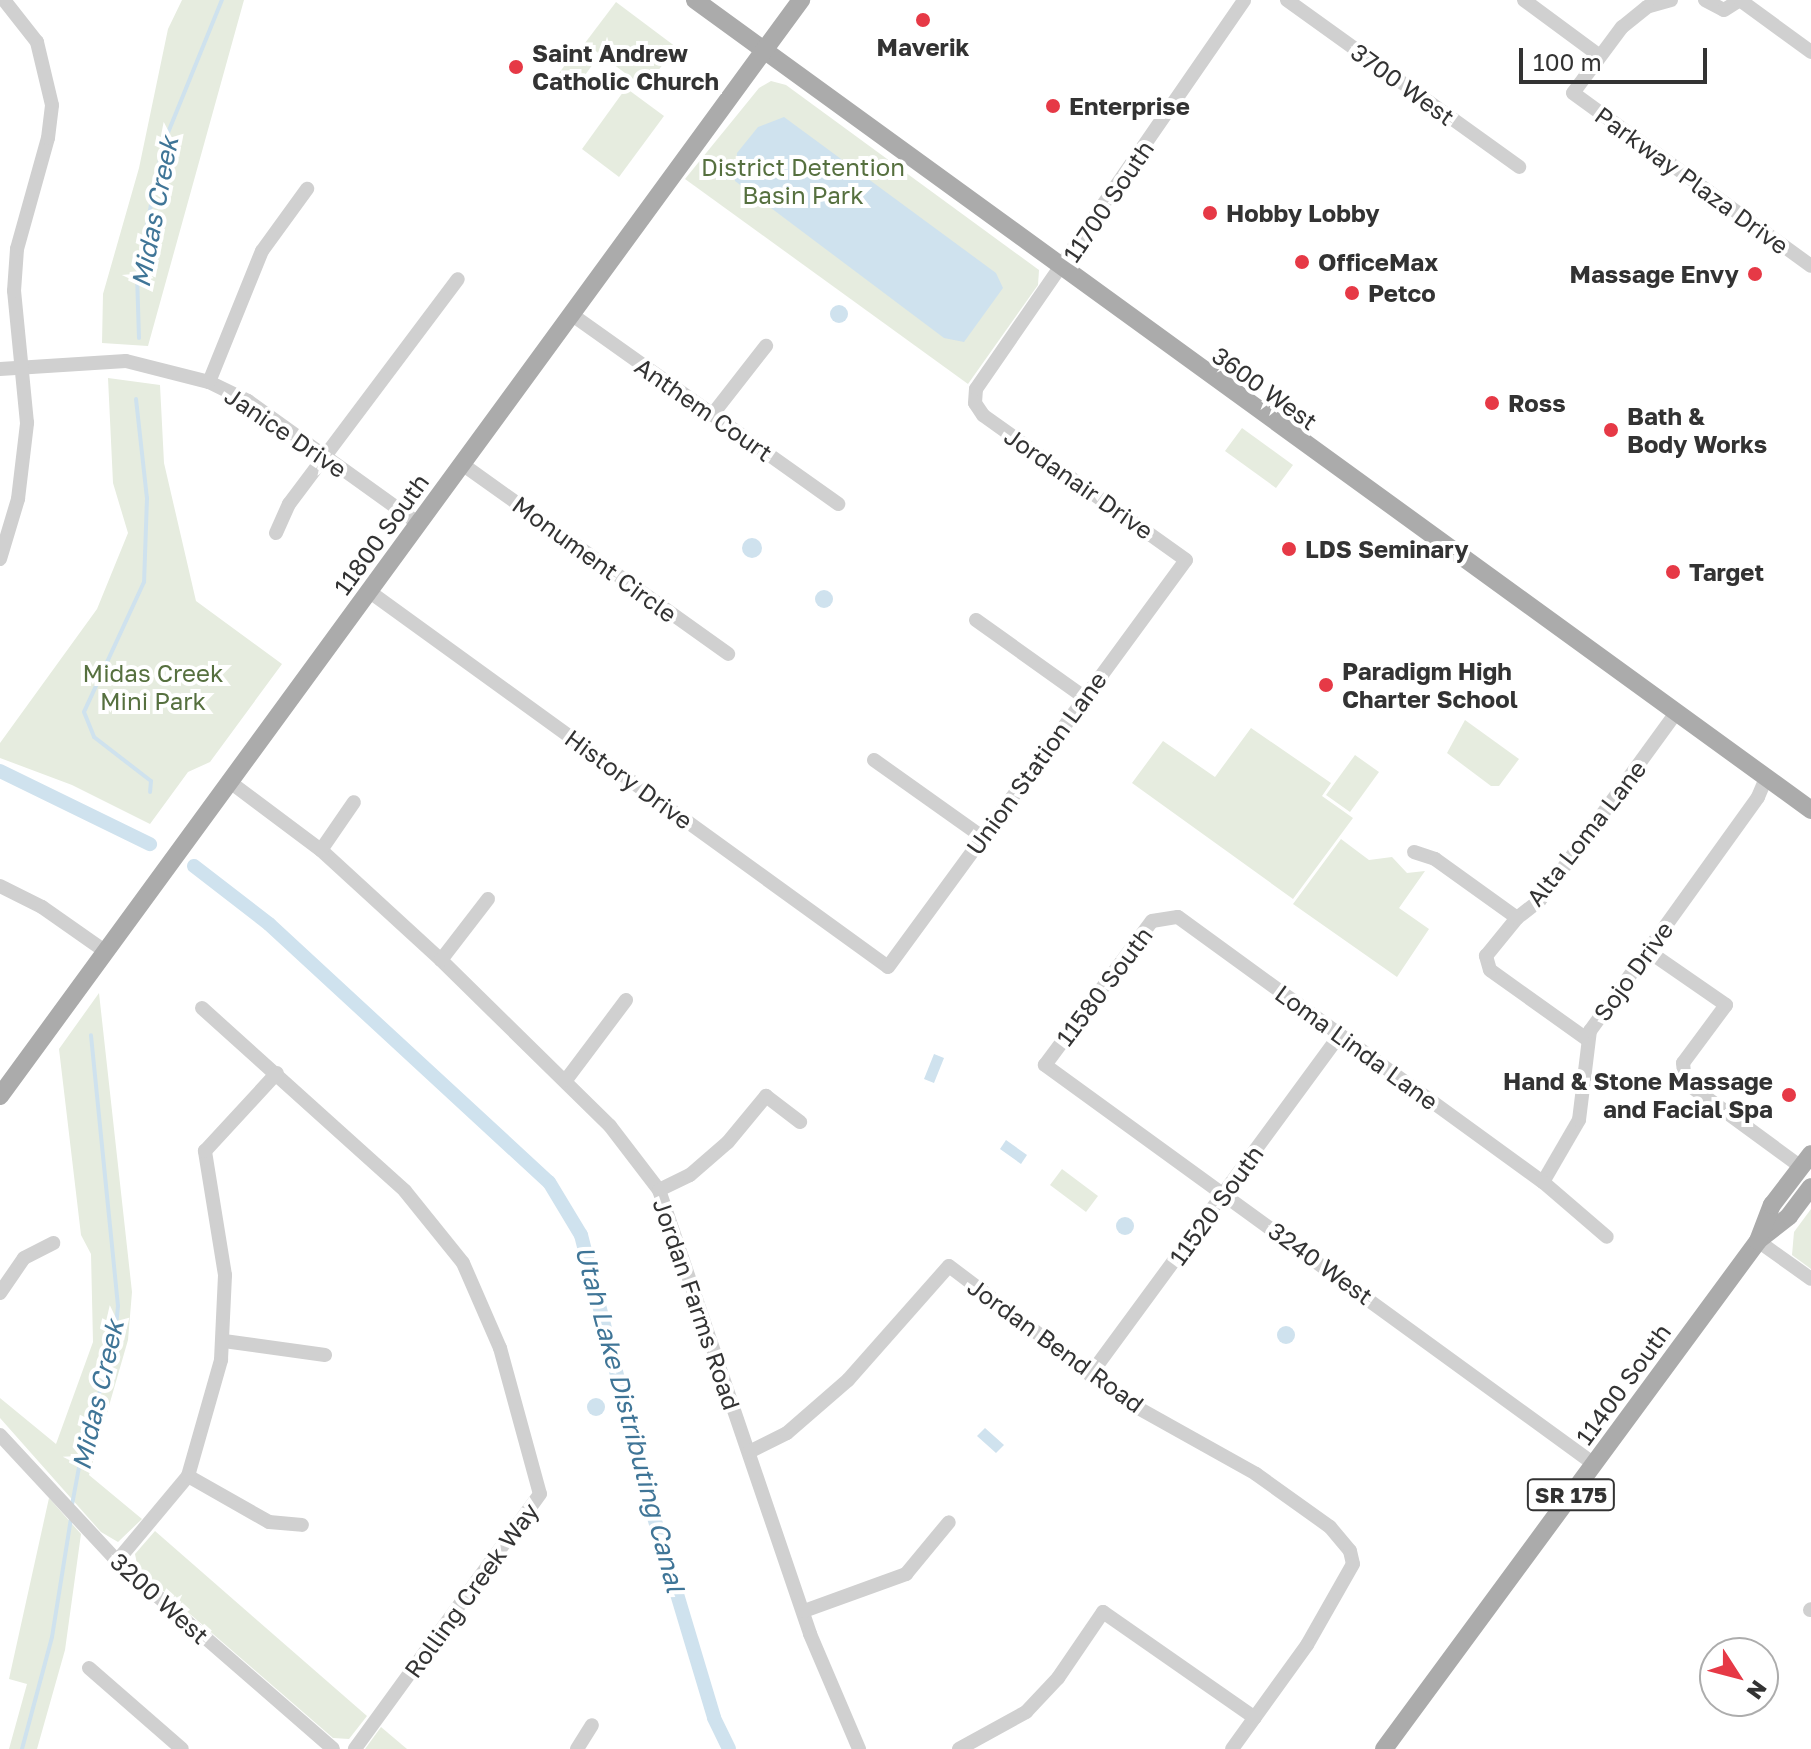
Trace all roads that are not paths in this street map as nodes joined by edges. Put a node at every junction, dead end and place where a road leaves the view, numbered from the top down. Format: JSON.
{"nodes":[{"id":1,"x":4,"y":0,"type":"edge"},
{"id":2,"x":695,"y":0,"type":"edge"},
{"id":3,"x":801,"y":0,"type":"edge"},
{"id":4,"x":1244,"y":0,"type":"edge"},
{"id":5,"x":1287,"y":0,"type":"edge"},
{"id":6,"x":1524,"y":0,"type":"edge"},
{"id":7,"x":1671,"y":0,"type":"edge"},
{"id":8,"x":1691,"y":0,"type":"edge"},
{"id":9,"x":1740,"y":0,"type":"edge"},
{"id":10,"x":1706,"y":2,"type":"edge"},
{"id":11,"x":765,"y":49,"type":"junction"},
{"id":12,"x":1811,"y":52,"type":"edge"},
{"id":13,"x":1600,"y":56,"type":"junction"},
{"id":14,"x":1519,"y":167,"type":"dead end"},
{"id":15,"x":307,"y":189,"type":"dead end"},
{"id":16,"x":1811,"y":266,"type":"edge"},
{"id":17,"x":1060,"y":270,"type":"junction"},
{"id":18,"x":458,"y":279,"type":"dead end"},
{"id":19,"x":571,"y":314,"type":"junction"},
{"id":20,"x":766,"y":346,"type":"dead end"},
{"id":21,"x":23,"y":366,"type":"junction"},
{"id":22,"x":0,"y":369,"type":"edge"},
{"id":23,"x":209,"y":382,"type":"junction"},
{"id":24,"x":975,"y":403,"type":"joint"},
{"id":25,"x":712,"y":415,"type":"junction"},
{"id":26,"x":327,"y":458,"type":"junction"},
{"id":27,"x":462,"y":464,"type":"junction"},
{"id":28,"x":838,"y":504,"type":"dead end"},
{"id":29,"x":418,"y":523,"type":"junction"},
{"id":30,"x":276,"y":533,"type":"dead end"},
{"id":31,"x":0,"y":559,"type":"edge"},
{"id":32,"x":1186,"y":560,"type":"joint"},
{"id":33,"x":370,"y":592,"type":"junction"},
{"id":34,"x":976,"y":620,"type":"dead end"},
{"id":35,"x":728,"y":654,"type":"dead end"},
{"id":36,"x":1084,"y":697,"type":"junction"},
{"id":37,"x":1676,"y":713,"type":"junction"},
{"id":38,"x":874,"y":760,"type":"dead end"},
{"id":39,"x":1766,"y":778,"type":"junction"},
{"id":40,"x":230,"y":782,"type":"junction"},
{"id":41,"x":354,"y":802,"type":"dead end"},
{"id":42,"x":1811,"y":810,"type":"edge"},
{"id":43,"x":981,"y":836,"type":"junction"},
{"id":44,"x":321,"y":850,"type":"junction"},
{"id":45,"x":1414,"y":852,"type":"dead end"},
{"id":46,"x":0,"y":886,"type":"edge"},
{"id":47,"x":488,"y":899,"type":"dead end"},
{"id":48,"x":1169,"y":915,"type":"joint"},
{"id":49,"x":1517,"y":918,"type":"junction"},
{"id":50,"x":1648,"y":951,"type":"junction"},
{"id":51,"x":106,"y":952,"type":"junction"},
{"id":52,"x":441,"y":960,"type":"junction"},
{"id":53,"x":888,"y":967,"type":"joint"},
{"id":54,"x":626,"y":1000,"type":"dead end"},
{"id":55,"x":202,"y":1008,"type":"dead end"},
{"id":56,"x":1340,"y":1035,"type":"junction"},
{"id":57,"x":1588,"y":1040,"type":"junction"},
{"id":58,"x":1045,"y":1065,"type":"joint"},
{"id":59,"x":277,"y":1073,"type":"junction"},
{"id":60,"x":566,"y":1080,"type":"junction"},
{"id":61,"x":0,"y":1096,"type":"edge"},
{"id":62,"x":800,"y":1122,"type":"dead end"},
{"id":63,"x":1806,"y":1160,"type":"edge"},
{"id":64,"x":1543,"y":1182,"type":"junction"},
{"id":65,"x":1811,"y":1187,"type":"edge"},
{"id":66,"x":659,"y":1190,"type":"junction"},
{"id":67,"x":1225,"y":1192,"type":"junction"},
{"id":68,"x":1607,"y":1237,"type":"dead end"},
{"id":69,"x":1758,"y":1241,"type":"junction"},
{"id":70,"x":53,"y":1243,"type":"dead end"},
{"id":71,"x":1811,"y":1279,"type":"edge"},
{"id":72,"x":0,"y":1293,"type":"edge"},
{"id":73,"x":224,"y":1341,"type":"junction"},
{"id":74,"x":325,"y":1355,"type":"dead end"},
{"id":75,"x":1090,"y":1375,"type":"junction"},
{"id":76,"x":0,"y":1435,"type":"edge"},
{"id":77,"x":749,"y":1452,"type":"junction"},
{"id":78,"x":1594,"y":1464,"type":"junction"},
{"id":79,"x":188,"y":1476,"type":"junction"},
{"id":80,"x":949,"y":1522,"type":"dead end"},
{"id":81,"x":302,"y":1525,"type":"dead end"},
{"id":82,"x":117,"y":1561,"type":"junction"},
{"id":83,"x":804,"y":1611,"type":"junction"},
{"id":84,"x":89,"y":1668,"type":"dead end"},
{"id":85,"x":1255,"y":1718,"type":"junction"},
{"id":86,"x":592,"y":1725,"type":"dead end"},
{"id":87,"x":182,"y":1749,"type":"edge"},
{"id":88,"x":333,"y":1749,"type":"edge"},
{"id":89,"x":355,"y":1749,"type":"edge"},
{"id":90,"x":577,"y":1749,"type":"edge"},
{"id":91,"x":859,"y":1749,"type":"edge"},
{"id":92,"x":959,"y":1749,"type":"edge"},
{"id":93,"x":1232,"y":1749,"type":"edge"},
{"id":94,"x":1384,"y":1749,"type":"edge"}],
"edges":[{"from":1,"to":21,"type":"street"},
{"from":2,"to":11,"type":"main road","name":"3600 West"},
{"from":3,"to":11,"type":"main road","name":"11800 South"},
{"from":4,"to":17,"type":"street","name":"11700 South"},
{"from":5,"to":14,"type":"street","name":"3700 West"},
{"from":6,"to":13,"type":"street"},
{"from":7,"to":13,"type":"street","name":"Parkway Plaza Drive"},
{"from":8,"to":10,"type":"street"},
{"from":9,"to":10,"type":"street"},
{"from":9,"to":12,"type":"street"},
{"from":11,"to":17,"type":"main road","name":"3600 West"},
{"from":11,"to":19,"type":"main road","name":"11800 South"},
{"from":13,"to":16,"type":"street","name":"Parkway Plaza Drive"},
{"from":15,"to":23,"type":"street"},
{"from":17,"to":24,"type":"street","name":"11700 South"},
{"from":17,"to":37,"type":"main road","name":"3600 West"},
{"from":18,"to":26,"type":"street"},
{"from":19,"to":25,"type":"street","name":"Anthem Court"},
{"from":19,"to":27,"type":"main road","name":"11800 South"},
{"from":20,"to":25,"type":"street"},
{"from":21,"to":22,"type":"street","name":"Janice Drive"},
{"from":21,"to":23,"type":"street","name":"Janice Drive"},
{"from":21,"to":31,"type":"street"},
{"from":23,"to":26,"type":"street","name":"Janice Drive"},
{"from":24,"to":32,"type":"street","name":"Jordanair Drive"},
{"from":25,"to":28,"type":"street","name":"Anthem Court"},
{"from":26,"to":29,"type":"street","name":"Janice Drive"},
{"from":26,"to":30,"type":"street"},
{"from":27,"to":29,"type":"main road","name":"11800 South"},
{"from":27,"to":35,"type":"street","name":"Monument Circle"},
{"from":29,"to":33,"type":"main road","name":"11800 South"},
{"from":32,"to":36,"type":"street","name":"Union Station Lane"},
{"from":33,"to":40,"type":"main road","name":"11800 South"},
{"from":33,"to":53,"type":"street","name":"History Drive"},
{"from":34,"to":36,"type":"street"},
{"from":36,"to":43,"type":"street","name":"Union Station Lane"},
{"from":37,"to":39,"type":"main road","name":"3600 West"},
{"from":37,"to":49,"type":"street","name":"Alta Loma Lane"},
{"from":38,"to":43,"type":"street"},
{"from":39,"to":42,"type":"main road","name":"3600 West"},
{"from":39,"to":50,"type":"street","name":"Sojo Drive"},
{"from":40,"to":44,"type":"street","name":"Jordan Farms Road"},
{"from":40,"to":51,"type":"main road","name":"11800 South"},
{"from":41,"to":44,"type":"street"},
{"from":43,"to":53,"type":"street","name":"Union Station Lane"},
{"from":44,"to":52,"type":"street","name":"Jordan Farms Road"},
{"from":45,"to":49,"type":"street"},
{"from":46,"to":51,"type":"street"},
{"from":47,"to":52,"type":"street"},
{"from":48,"to":56,"type":"street","name":"Loma Linda Lane"},
{"from":48,"to":58,"type":"street","name":"11580 South"},
{"from":49,"to":57,"type":"street","name":"Alta Loma Lane"},
{"from":50,"to":57,"type":"street","name":"Sojo Drive"},
{"from":50,"to":63,"type":"street"},
{"from":51,"to":61,"type":"main road","name":"11800 South"},
{"from":52,"to":60,"type":"street","name":"Jordan Farms Road"},
{"from":54,"to":60,"type":"street"},
{"from":55,"to":59,"type":"street"},
{"from":56,"to":64,"type":"street","name":"Loma Linda Lane"},
{"from":56,"to":67,"type":"street","name":"11520 South"},
{"from":57,"to":64,"type":"street","name":"Sojo Drive"},
{"from":58,"to":67,"type":"street","name":"3240 West"},
{"from":59,"to":73,"type":"street"},
{"from":59,"to":89,"type":"street","name":"Rolling Creek Way"},
{"from":60,"to":66,"type":"street","name":"Jordan Farms Road"},
{"from":62,"to":66,"type":"street"},
{"from":63,"to":69,"type":"main road","name":"11400 South","number":"SR 175"},
{"from":64,"to":68,"type":"street","name":"Loma Linda Lane"},
{"from":65,"to":69,"type":"main road","name":"11400 South","number":"SR 175"},
{"from":66,"to":77,"type":"street","name":"Jordan Farms Road"},
{"from":67,"to":75,"type":"street","name":"11520 South"},
{"from":67,"to":78,"type":"street","name":"3240 West"},
{"from":69,"to":71,"type":"street"},
{"from":69,"to":78,"type":"main road","name":"11400 South","number":"SR 175"},
{"from":70,"to":72,"type":"street"},
{"from":73,"to":74,"type":"street"},
{"from":73,"to":79,"type":"street"},
{"from":75,"to":77,"type":"street","name":"Jordan Bend Road"},
{"from":75,"to":85,"type":"street","name":"Jordan Bend Road"},
{"from":76,"to":82,"type":"street","name":"3200 West"},
{"from":77,"to":83,"type":"street","name":"Jordan Farms Road"},
{"from":78,"to":94,"type":"main road","name":"11400 South","number":"SR 175"},
{"from":79,"to":81,"type":"street"},
{"from":79,"to":82,"type":"street"},
{"from":80,"to":83,"type":"street"},
{"from":82,"to":88,"type":"street","name":"3200 West"},
{"from":83,"to":91,"type":"street","name":"Jordan Farms Road"},
{"from":84,"to":87,"type":"street"},
{"from":85,"to":92,"type":"street"},
{"from":85,"to":93,"type":"street"},
{"from":86,"to":90,"type":"street"}]}
